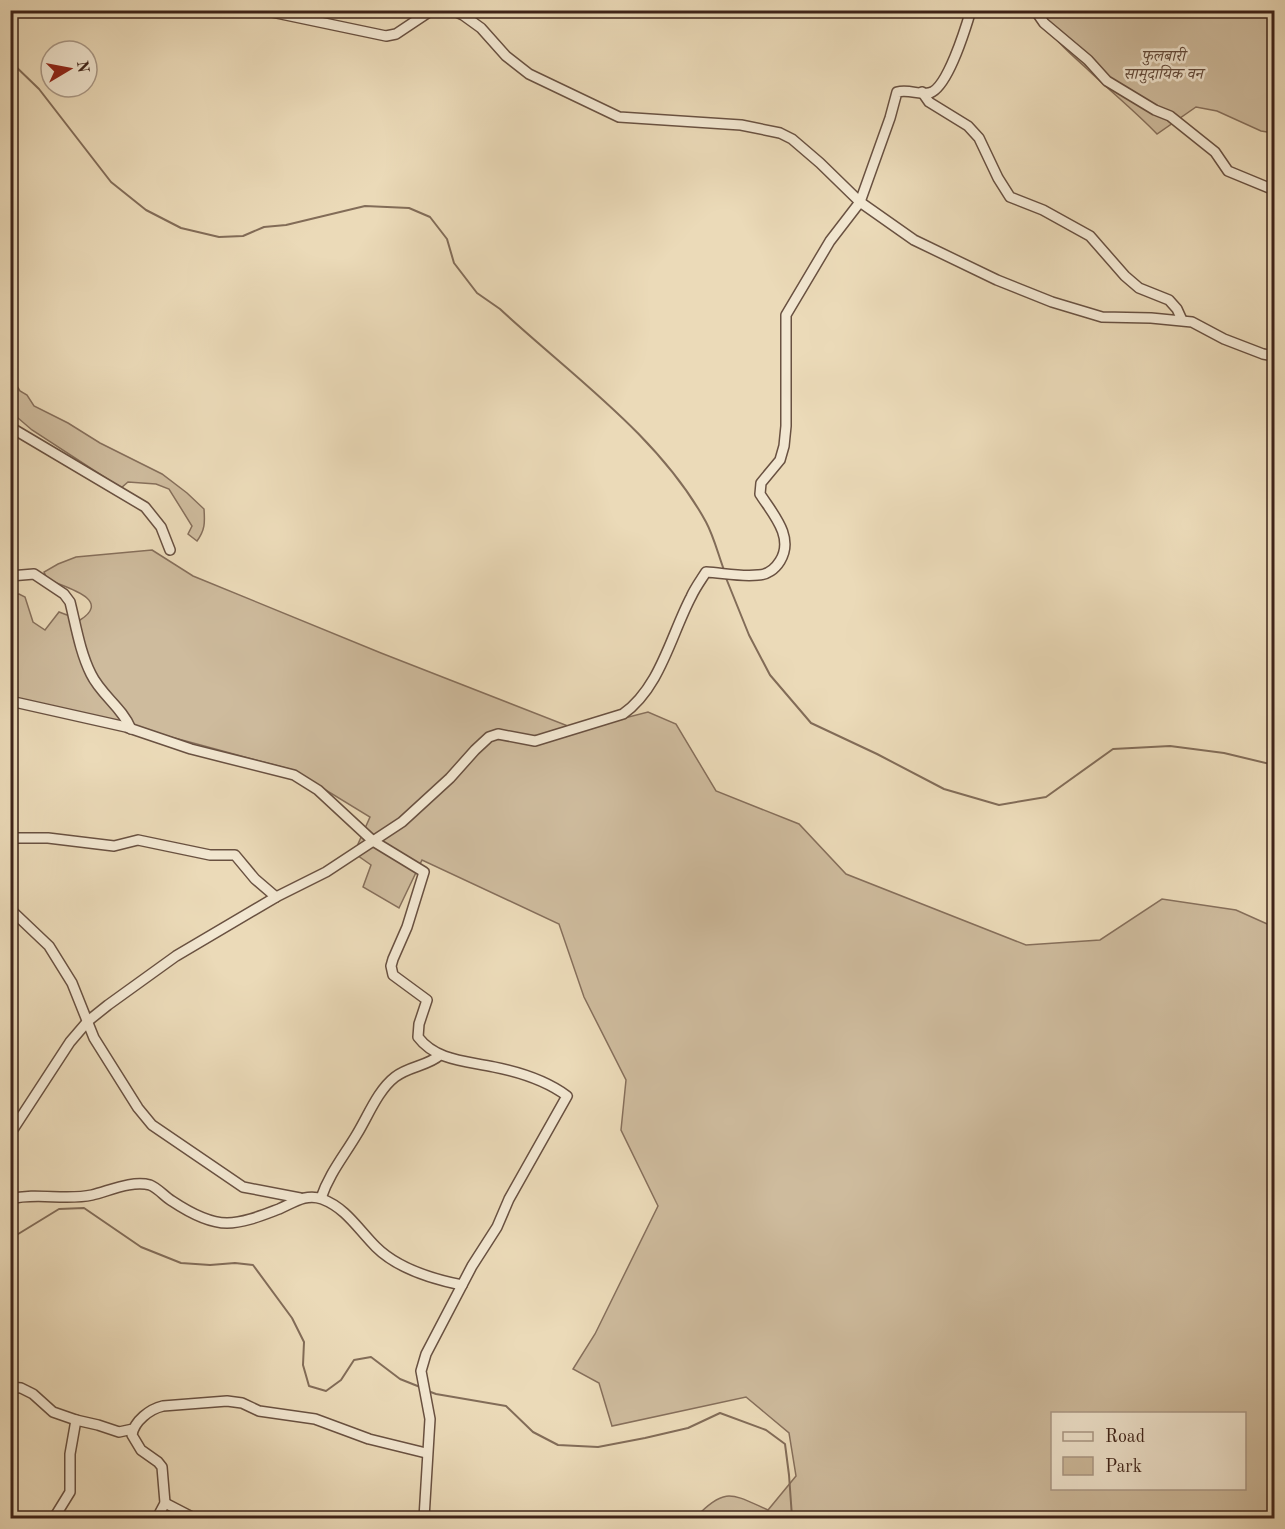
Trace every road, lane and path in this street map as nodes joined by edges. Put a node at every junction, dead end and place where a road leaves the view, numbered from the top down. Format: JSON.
{"nodes":[{"id":1,"x":262,"y":10,"type":"edge"},
{"id":2,"x":432,"y":10,"type":"edge"},
{"id":3,"x":452,"y":10,"type":"edge"},
{"id":4,"x":971,"y":10,"type":"edge"},
{"id":5,"x":1035,"y":10,"type":"edge"},
{"id":6,"x":922,"y":92,"type":"junction"},
{"id":7,"x":1275,"y":190,"type":"edge"},
{"id":8,"x":860,"y":202,"type":"junction"},
{"id":9,"x":1182,"y":320,"type":"junction"},
{"id":10,"x":1275,"y":356,"type":"edge"},
{"id":11,"x":10,"y":427,"type":"edge"},
{"id":12,"x":170,"y":550,"type":"dead end"},
{"id":13,"x":10,"y":576,"type":"edge"},
{"id":14,"x":10,"y":702,"type":"edge"},
{"id":15,"x":131,"y":729,"type":"junction"},
{"id":16,"x":10,"y":838,"type":"edge"},
{"id":17,"x":373,"y":841,"type":"junction"},
{"id":18,"x":276,"y":897,"type":"junction"},
{"id":19,"x":10,"y":909,"type":"edge"},
{"id":20,"x":88,"y":1022,"type":"junction"},
{"id":21,"x":440,"y":1055,"type":"junction"},
{"id":22,"x":10,"y":1134,"type":"edge"},
{"id":23,"x":300,"y":1198,"type":"junction"},
{"id":24,"x":321,"y":1198,"type":"junction"},
{"id":25,"x":10,"y":1199,"type":"edge"},
{"id":26,"x":462,"y":1285,"type":"junction"},
{"id":27,"x":10,"y":1387,"type":"edge"},
{"id":28,"x":76,"y":1420,"type":"junction"},
{"id":29,"x":133,"y":1429,"type":"junction"},
{"id":30,"x":426,"y":1453,"type":"junction"},
{"id":31,"x":165,"y":1503,"type":"junction"},
{"id":32,"x":10,"y":1515,"type":"edge"},
{"id":33,"x":20,"y":1518,"type":"edge"},
{"id":34,"x":54,"y":1518,"type":"edge"},
{"id":35,"x":157,"y":1518,"type":"edge"},
{"id":36,"x":194,"y":1518,"type":"edge"},
{"id":37,"x":244,"y":1518,"type":"edge"},
{"id":38,"x":254,"y":1518,"type":"edge"},
{"id":39,"x":424,"y":1518,"type":"edge"}],
"edges":[{"from":1,"to":2,"type":"street"},
{"from":3,"to":8,"type":"street"},
{"from":4,"to":6,"type":"street"},
{"from":5,"to":7,"type":"street"},
{"from":6,"to":8,"type":"street"},
{"from":6,"to":9,"type":"street"},
{"from":8,"to":9,"type":"street"},
{"from":8,"to":17,"type":"street"},
{"from":9,"to":10,"type":"street"},
{"from":11,"to":12,"type":"street"},
{"from":13,"to":15,"type":"street"},
{"from":14,"to":15,"type":"street"},
{"from":15,"to":17,"type":"street"},
{"from":16,"to":18,"type":"street"},
{"from":17,"to":18,"type":"street"},
{"from":17,"to":21,"type":"street"},
{"from":18,"to":20,"type":"street"},
{"from":19,"to":20,"type":"street"},
{"from":20,"to":22,"type":"street"},
{"from":20,"to":23,"type":"street"},
{"from":21,"to":24,"type":"street"},
{"from":21,"to":26,"type":"street"},
{"from":23,"to":24,"type":"street"},
{"from":23,"to":25,"type":"street"},
{"from":24,"to":26,"type":"street"},
{"from":26,"to":30,"type":"street"},
{"from":27,"to":28,"type":"street"},
{"from":28,"to":29,"type":"street"},
{"from":28,"to":34,"type":"street"},
{"from":29,"to":30,"type":"street"},
{"from":29,"to":31,"type":"street"},
{"from":30,"to":39,"type":"street"},
{"from":31,"to":35,"type":"street"},
{"from":31,"to":36,"type":"street"},
{"from":32,"to":33,"type":"street"},
{"from":37,"to":38,"type":"street"}]}
